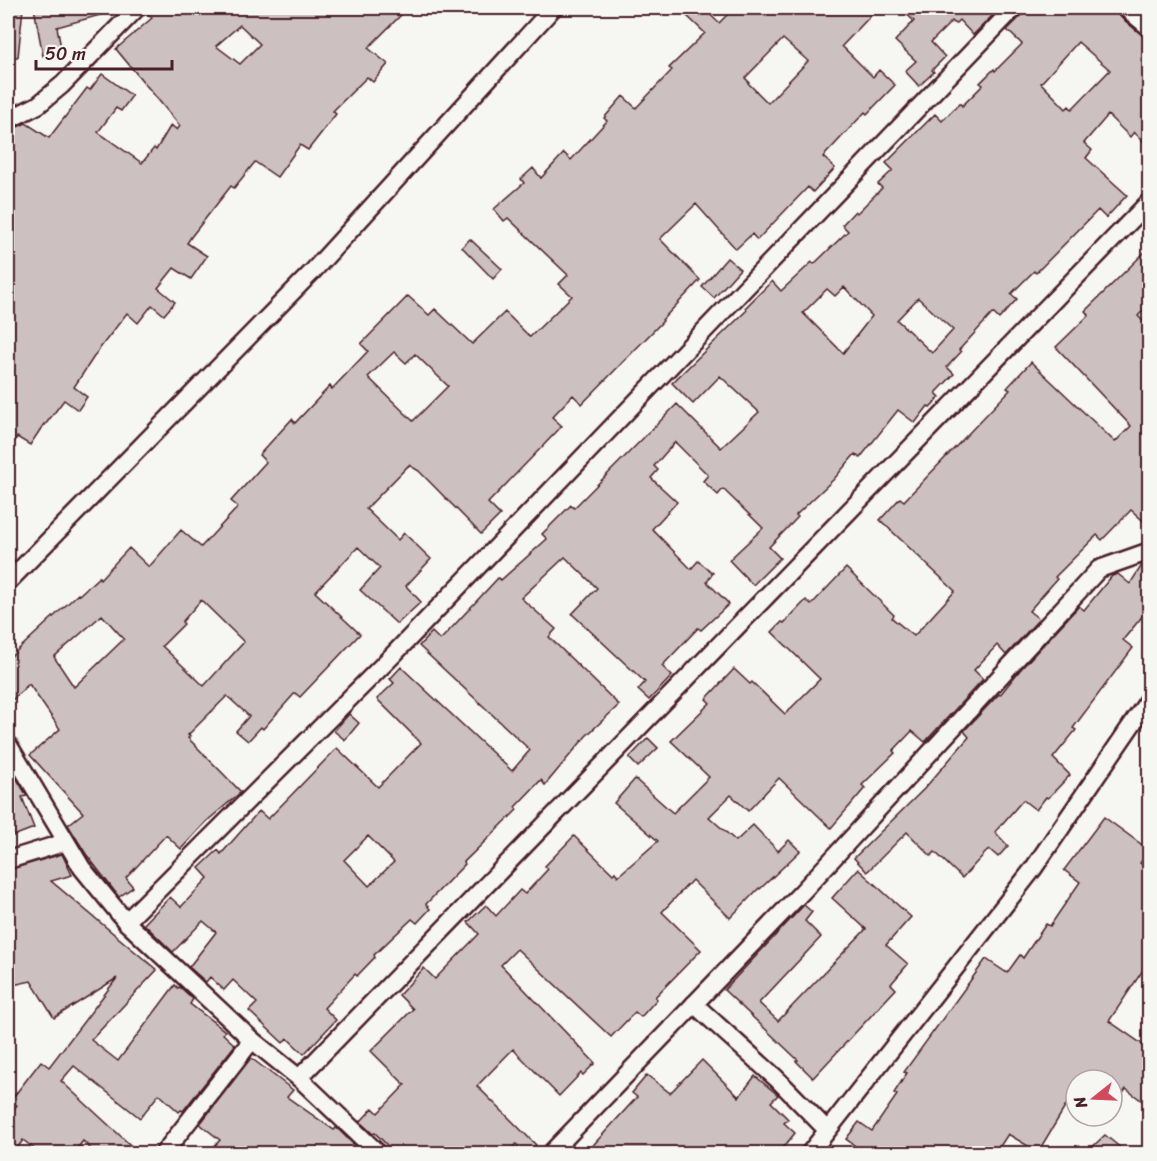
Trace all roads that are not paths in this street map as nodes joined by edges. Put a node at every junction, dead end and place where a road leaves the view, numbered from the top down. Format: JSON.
{"nodes":[{"id":1,"x":137,"y":8,"type":"edge"},
{"id":2,"x":553,"y":8,"type":"edge"},
{"id":3,"x":1014,"y":8,"type":"edge"},
{"id":4,"x":1125,"y":8,"type":"edge"},
{"id":5,"x":1149,"y":28,"type":"edge"},
{"id":6,"x":8,"y":120,"type":"edge"},
{"id":7,"x":1149,"y":201,"type":"edge"},
{"id":8,"x":1149,"y":551,"type":"edge"},
{"id":9,"x":8,"y":582,"type":"edge"},
{"id":10,"x":1149,"y":698,"type":"edge"},
{"id":11,"x":8,"y":744,"type":"edge"},
{"id":12,"x":66,"y":842,"type":"junction"},
{"id":13,"x":8,"y":860,"type":"edge"},
{"id":14,"x":126,"y":922,"type":"junction"},
{"id":15,"x":694,"y":1004,"type":"junction"},
{"id":16,"x":252,"y":1040,"type":"junction"},
{"id":17,"x":299,"y":1078,"type":"junction"},
{"id":18,"x":827,"y":1130,"type":"junction"},
{"id":19,"x":814,"y":1152,"type":"edge"},
{"id":20,"x":163,"y":1154,"type":"edge"},
{"id":21,"x":379,"y":1154,"type":"edge"},
{"id":22,"x":550,"y":1154,"type":"edge"}],
"edges":[{"from":1,"to":6,"type":"street"},
{"from":2,"to":9,"type":"street"},
{"from":3,"to":14,"type":"street"},
{"from":4,"to":5,"type":"street"},
{"from":7,"to":17,"type":"street"},
{"from":8,"to":15,"type":"street"},
{"from":10,"to":18,"type":"street"},
{"from":11,"to":12,"type":"street"},
{"from":12,"to":13,"type":"street"},
{"from":12,"to":14,"type":"street"},
{"from":14,"to":16,"type":"street"},
{"from":15,"to":18,"type":"street"},
{"from":15,"to":22,"type":"street"},
{"from":16,"to":17,"type":"street"},
{"from":16,"to":20,"type":"street"},
{"from":17,"to":21,"type":"street"},
{"from":18,"to":19,"type":"street"}]}
